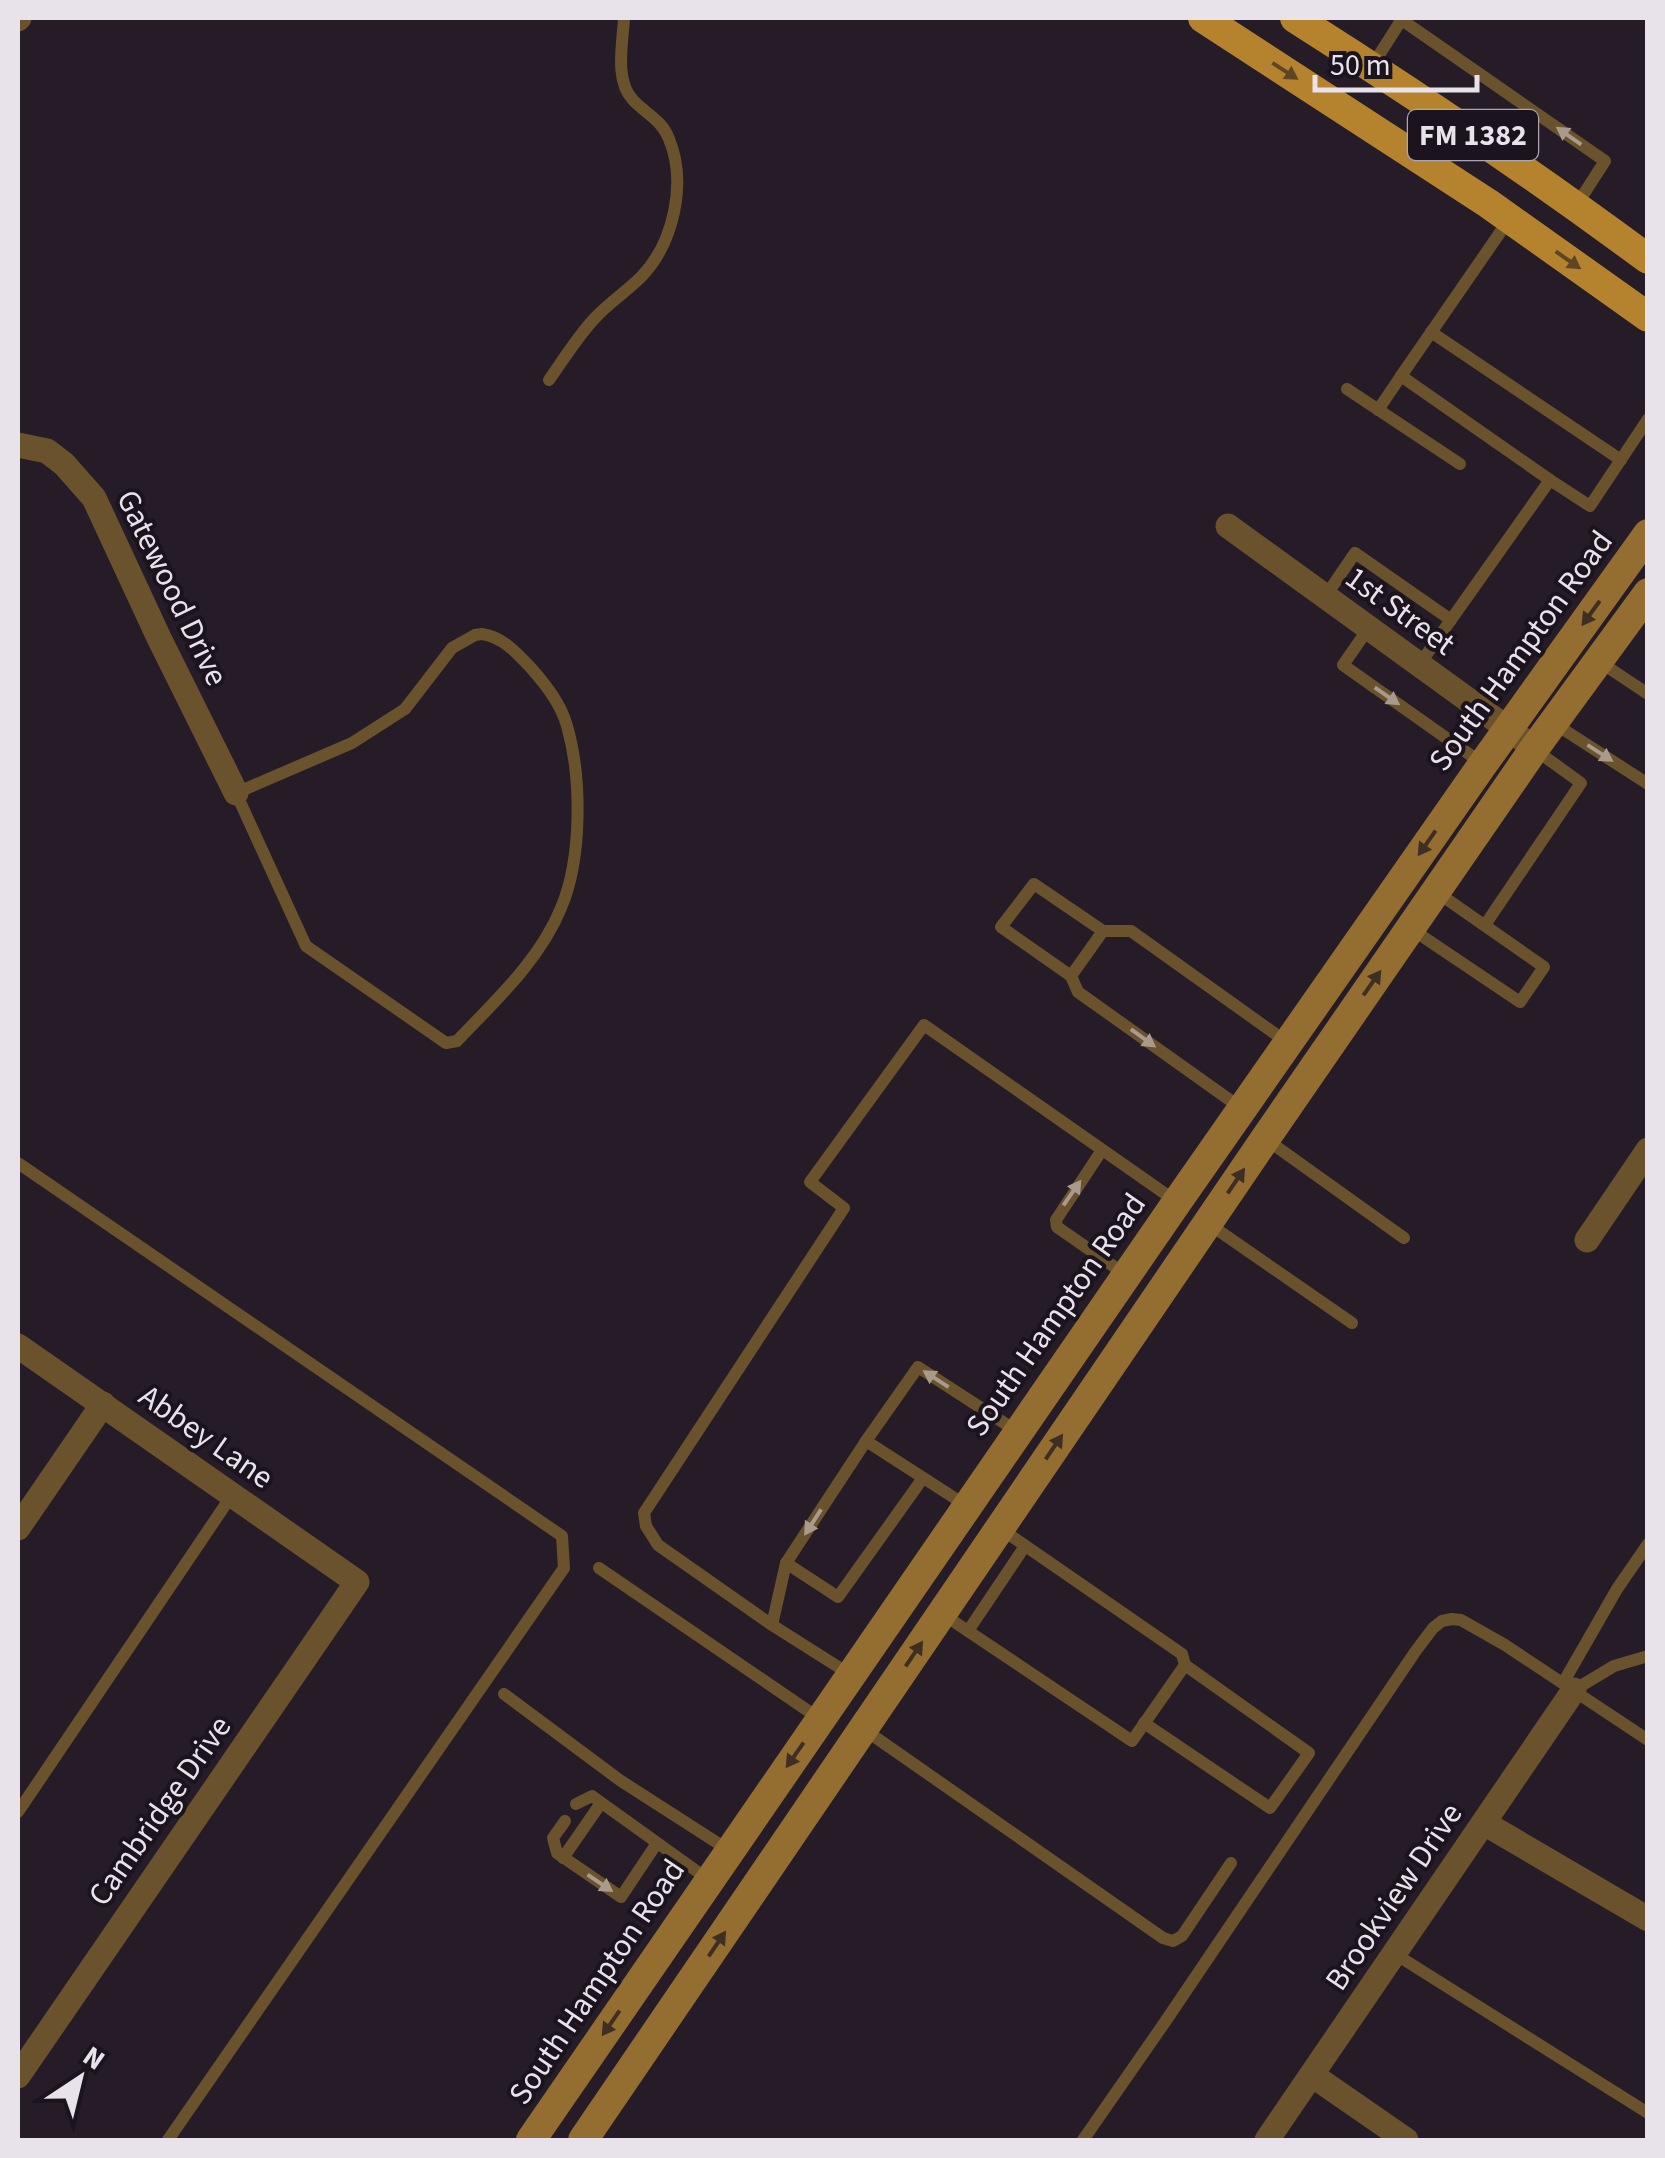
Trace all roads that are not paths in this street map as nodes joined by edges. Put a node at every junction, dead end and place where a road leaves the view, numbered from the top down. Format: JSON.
{"nodes":[{"id":1,"x":624,"y":18,"type":"edge"},
{"id":2,"x":1203,"y":18,"type":"edge"},
{"id":3,"x":1296,"y":18,"type":"edge"},
{"id":4,"x":1400,"y":18,"type":"edge"},
{"id":5,"x":1372,"y":66,"type":"junction"},
{"id":6,"x":1576,"y":206,"type":"junction"},
{"id":7,"x":1510,"y":218,"type":"junction"},
{"id":8,"x":1648,"y":258,"type":"edge"},
{"id":9,"x":1648,"y":316,"type":"edge"},
{"id":10,"x":1432,"y":332,"type":"junction"},
{"id":11,"x":1401,"y":376,"type":"junction"},
{"id":12,"x":549,"y":380,"type":"dead end"},
{"id":13,"x":1347,"y":389,"type":"dead end"},
{"id":14,"x":1378,"y":410,"type":"junction"},
{"id":15,"x":1645,"y":428,"type":"edge"},
{"id":16,"x":18,"y":445,"type":"edge"},
{"id":17,"x":1620,"y":460,"type":"junction"},
{"id":18,"x":1460,"y":464,"type":"dead end"},
{"id":19,"x":1550,"y":480,"type":"junction"},
{"id":20,"x":1228,"y":526,"type":"dead end"},
{"id":21,"x":1648,"y":534,"type":"edge"},
{"id":22,"x":1648,"y":593,"type":"edge"},
{"id":23,"x":1325,"y":597,"type":"junction"},
{"id":24,"x":1451,"y":620,"type":"junction"},
{"id":25,"x":1368,"y":629,"type":"junction"},
{"id":26,"x":1598,"y":661,"type":"junction"},
{"id":27,"x":1419,"y":665,"type":"junction"},
{"id":28,"x":1648,"y":694,"type":"edge"},
{"id":29,"x":1553,"y":722,"type":"junction"},
{"id":30,"x":1508,"y":728,"type":"junction"},
{"id":31,"x":1534,"y":749,"type":"junction"},
{"id":32,"x":1483,"y":764,"type":"junction"},
{"id":33,"x":1648,"y":784,"type":"edge"},
{"id":34,"x":236,"y":793,"type":"junction"},
{"id":35,"x":1436,"y":891,"type":"junction"},
{"id":36,"x":1485,"y":926,"type":"junction"},
{"id":37,"x":1410,"y":928,"type":"junction"},
{"id":38,"x":1104,"y":931,"type":"junction"},
{"id":39,"x":1071,"y":976,"type":"junction"},
{"id":40,"x":1288,"y":1043,"type":"junction"},
{"id":41,"x":1317,"y":1063,"type":"junction"},
{"id":42,"x":1242,"y":1109,"type":"junction"},
{"id":43,"x":1265,"y":1139,"type":"junction"},
{"id":44,"x":1102,"y":1150,"type":"junction"},
{"id":45,"x":1648,"y":1150,"type":"edge"},
{"id":46,"x":18,"y":1163,"type":"edge"},
{"id":47,"x":1177,"y":1202,"type":"junction"},
{"id":48,"x":1207,"y":1223,"type":"junction"},
{"id":49,"x":1404,"y":1238,"type":"dead end"},
{"id":50,"x":1587,"y":1240,"type":"dead end"},
{"id":51,"x":1126,"y":1275,"type":"junction"},
{"id":52,"x":1352,"y":1323,"type":"dead end"},
{"id":53,"x":18,"y":1346,"type":"edge"},
{"id":54,"x":103,"y":1404,"type":"junction"},
{"id":55,"x":1018,"y":1432,"type":"junction"},
{"id":56,"x":866,"y":1441,"type":"junction"},
{"id":57,"x":923,"y":1478,"type":"junction"},
{"id":58,"x":232,"y":1495,"type":"junction"},
{"id":59,"x":967,"y":1506,"type":"junction"},
{"id":60,"x":18,"y":1528,"type":"edge"},
{"id":61,"x":1000,"y":1528,"type":"junction"},
{"id":62,"x":1648,"y":1544,"type":"edge"},
{"id":63,"x":1025,"y":1546,"type":"junction"},
{"id":64,"x":786,"y":1563,"type":"junction"},
{"id":65,"x":599,"y":1568,"type":"dead end"},
{"id":66,"x":357,"y":1582,"type":"joint"},
{"id":67,"x":942,"y":1613,"type":"junction"},
{"id":68,"x":772,"y":1625,"type":"junction"},
{"id":69,"x":968,"y":1631,"type":"junction"},
{"id":70,"x":1648,"y":1656,"type":"edge"},
{"id":71,"x":1185,"y":1666,"type":"junction"},
{"id":72,"x":851,"y":1675,"type":"junction"},
{"id":73,"x":1568,"y":1687,"type":"junction"},
{"id":74,"x":504,"y":1694,"type":"dead end"},
{"id":75,"x":884,"y":1699,"type":"junction"},
{"id":76,"x":820,"y":1719,"type":"junction"},
{"id":77,"x":1144,"y":1723,"type":"junction"},
{"id":78,"x":863,"y":1728,"type":"junction"},
{"id":79,"x":1648,"y":1740,"type":"edge"},
{"id":80,"x":601,"y":1803,"type":"junction"},
{"id":81,"x":576,"y":1804,"type":"dead end"},
{"id":82,"x":18,"y":1812,"type":"edge"},
{"id":83,"x":565,"y":1821,"type":"dead end"},
{"id":84,"x":1484,"y":1823,"type":"junction"},
{"id":85,"x":657,"y":1843,"type":"junction"},
{"id":86,"x":730,"y":1851,"type":"junction"},
{"id":87,"x":564,"y":1858,"type":"junction"},
{"id":88,"x":1232,"y":1863,"type":"dead end"},
{"id":89,"x":709,"y":1880,"type":"junction"},
{"id":90,"x":1648,"y":1919,"type":"edge"},
{"id":91,"x":1395,"y":1954,"type":"junction"},
{"id":92,"x":581,"y":2067,"type":"junction"},
{"id":93,"x":1312,"y":2075,"type":"junction"},
{"id":94,"x":18,"y":2076,"type":"edge"},
{"id":95,"x":618,"y":2090,"type":"junction"},
{"id":96,"x":1648,"y":2113,"type":"edge"},
{"id":97,"x":168,"y":2140,"type":"edge"},
{"id":98,"x":531,"y":2140,"type":"edge"},
{"id":99,"x":583,"y":2140,"type":"edge"},
{"id":100,"x":1083,"y":2140,"type":"edge"},
{"id":101,"x":1267,"y":2140,"type":"edge"},
{"id":102,"x":1406,"y":2140,"type":"edge"}],
"edges":[{"from":1,"to":12,"type":"lane"},
{"from":2,"to":7,"type":"main road","number":"FM 1382","one_way":true},
{"from":3,"to":5,"type":"main road","number":"FM 1382"},
{"from":4,"to":5,"type":"lane"},
{"from":6,"to":4,"type":"lane","one_way":true},
{"from":5,"to":6,"type":"main road","number":"FM 1382"},
{"from":6,"to":8,"type":"main road","number":"FM 1382"},
{"from":7,"to":9,"type":"main road","number":"FM 1382","one_way":true},
{"from":7,"to":10,"type":"lane"},
{"from":10,"to":11,"type":"lane"},
{"from":10,"to":17,"type":"lane"},
{"from":11,"to":14,"type":"lane"},
{"from":11,"to":19,"type":"lane"},
{"from":13,"to":14,"type":"lane"},
{"from":14,"to":18,"type":"lane"},
{"from":15,"to":17,"type":"lane"},
{"from":16,"to":34,"type":"street","name":"Gatewood Drive"},
{"from":17,"to":19,"type":"lane"},
{"from":19,"to":24,"type":"lane"},
{"from":20,"to":23,"type":"street","name":"1st Street"},
{"from":21,"to":30,"type":"main road","name":"South Hampton Road","one_way":true},
{"from":22,"to":26,"type":"main road"},
{"from":23,"to":24,"type":"lane"},
{"from":23,"to":25,"type":"street","name":"1st Street"},
{"from":24,"to":27,"type":"lane"},
{"from":25,"to":27,"type":"street","name":"1st Street"},
{"from":25,"to":32,"type":"lane","one_way":true},
{"from":26,"to":28,"type":"lane"},
{"from":26,"to":29,"type":"main road"},
{"from":27,"to":30,"type":"street","name":"1st Street"},
{"from":29,"to":31,"type":"main road"},
{"from":29,"to":33,"type":"lane","one_way":true},
{"from":30,"to":31,"type":"street","name":"1st Street"},
{"from":30,"to":32,"type":"main road","name":"South Hampton Road"},
{"from":31,"to":35,"type":"main road"},
{"from":31,"to":36,"type":"lane"},
{"from":32,"to":40,"type":"main road","name":"South Hampton Road","one_way":true},
{"from":34,"to":34,"type":"lane"},
{"from":35,"to":36,"type":"lane"},
{"from":35,"to":37,"type":"main road"},
{"from":36,"to":37,"type":"lane"},
{"from":41,"to":37,"type":"main road","one_way":true},
{"from":38,"to":39,"type":"lane"},
{"from":38,"to":39,"type":"lane"},
{"from":38,"to":40,"type":"lane"},
{"from":39,"to":42,"type":"lane","one_way":true},
{"from":40,"to":41,"type":"main road"},
{"from":40,"to":42,"type":"main road","name":"South Hampton Road"},
{"from":41,"to":43,"type":"main road"},
{"from":42,"to":47,"type":"main road","name":"South Hampton Road"},
{"from":48,"to":43,"type":"main road","one_way":true},
{"from":43,"to":49,"type":"lane"},
{"from":44,"to":47,"type":"lane"},
{"from":51,"to":44,"type":"lane","one_way":true},
{"from":44,"to":68,"type":"lane"},
{"from":45,"to":50,"type":"street"},
{"from":46,"to":97,"type":"lane"},
{"from":47,"to":48,"type":"main road"},
{"from":47,"to":51,"type":"main road","name":"South Hampton Road"},
{"from":48,"to":52,"type":"lane"},
{"from":61,"to":48,"type":"main road","one_way":true},
{"from":51,"to":55,"type":"main road","name":"South Hampton Road"},
{"from":53,"to":54,"type":"street","name":"Abbey Lane"},
{"from":54,"to":58,"type":"street","name":"Abbey Lane"},
{"from":54,"to":60,"type":"street"},
{"from":55,"to":56,"type":"lane","one_way":true},
{"from":55,"to":59,"type":"main road","name":"South Hampton Road"},
{"from":56,"to":57,"type":"lane"},
{"from":56,"to":64,"type":"lane","one_way":true},
{"from":57,"to":59,"type":"lane"},
{"from":57,"to":64,"type":"lane"},
{"from":58,"to":66,"type":"street","name":"Abbey Lane"},
{"from":58,"to":82,"type":"lane"},
{"from":59,"to":61,"type":"main road"},
{"from":59,"to":72,"type":"main road","name":"South Hampton Road"},
{"from":61,"to":63,"type":"lane"},
{"from":61,"to":67,"type":"main road"},
{"from":62,"to":73,"type":"lane"},
{"from":63,"to":69,"type":"lane"},
{"from":63,"to":71,"type":"lane"},
{"from":64,"to":68,"type":"lane"},
{"from":65,"to":76,"type":"lane"},
{"from":66,"to":94,"type":"street","name":"Cambridge Drive"},
{"from":67,"to":69,"type":"lane"},
{"from":75,"to":67,"type":"main road","one_way":true},
{"from":68,"to":72,"type":"lane"},
{"from":69,"to":77,"type":"lane"},
{"from":70,"to":73,"type":"lane"},
{"from":71,"to":77,"type":"lane"},
{"from":71,"to":77,"type":"lane"},
{"from":72,"to":75,"type":"main road"},
{"from":72,"to":76,"type":"main road","name":"South Hampton Road"},
{"from":73,"to":79,"type":"lane"},
{"from":73,"to":84,"type":"street","name":"Brookview Drive"},
{"from":73,"to":100,"type":"lane"},
{"from":74,"to":86,"type":"lane"},
{"from":75,"to":78,"type":"main road"},
{"from":76,"to":86,"type":"main road","name":"South Hampton Road","one_way":true},
{"from":78,"to":88,"type":"lane"},
{"from":95,"to":78,"type":"main road","one_way":true},
{"from":80,"to":81,"type":"lane"},
{"from":80,"to":85,"type":"lane"},
{"from":80,"to":87,"type":"lane"},
{"from":83,"to":87,"type":"lane"},
{"from":84,"to":90,"type":"street"},
{"from":84,"to":91,"type":"street","name":"Brookview Drive"},
{"from":87,"to":85,"type":"lane","one_way":true},
{"from":85,"to":89,"type":"lane"},
{"from":86,"to":89,"type":"main road","name":"South Hampton Road"},
{"from":89,"to":92,"type":"main road","name":"South Hampton Road","one_way":true},
{"from":91,"to":93,"type":"street","name":"Brookview Drive"},
{"from":91,"to":96,"type":"lane"},
{"from":92,"to":95,"type":"main road"},
{"from":92,"to":98,"type":"main road","name":"South Hampton Road"},
{"from":93,"to":101,"type":"street","name":"Brookview Drive"},
{"from":93,"to":102,"type":"street"},
{"from":95,"to":99,"type":"main road"}]}
